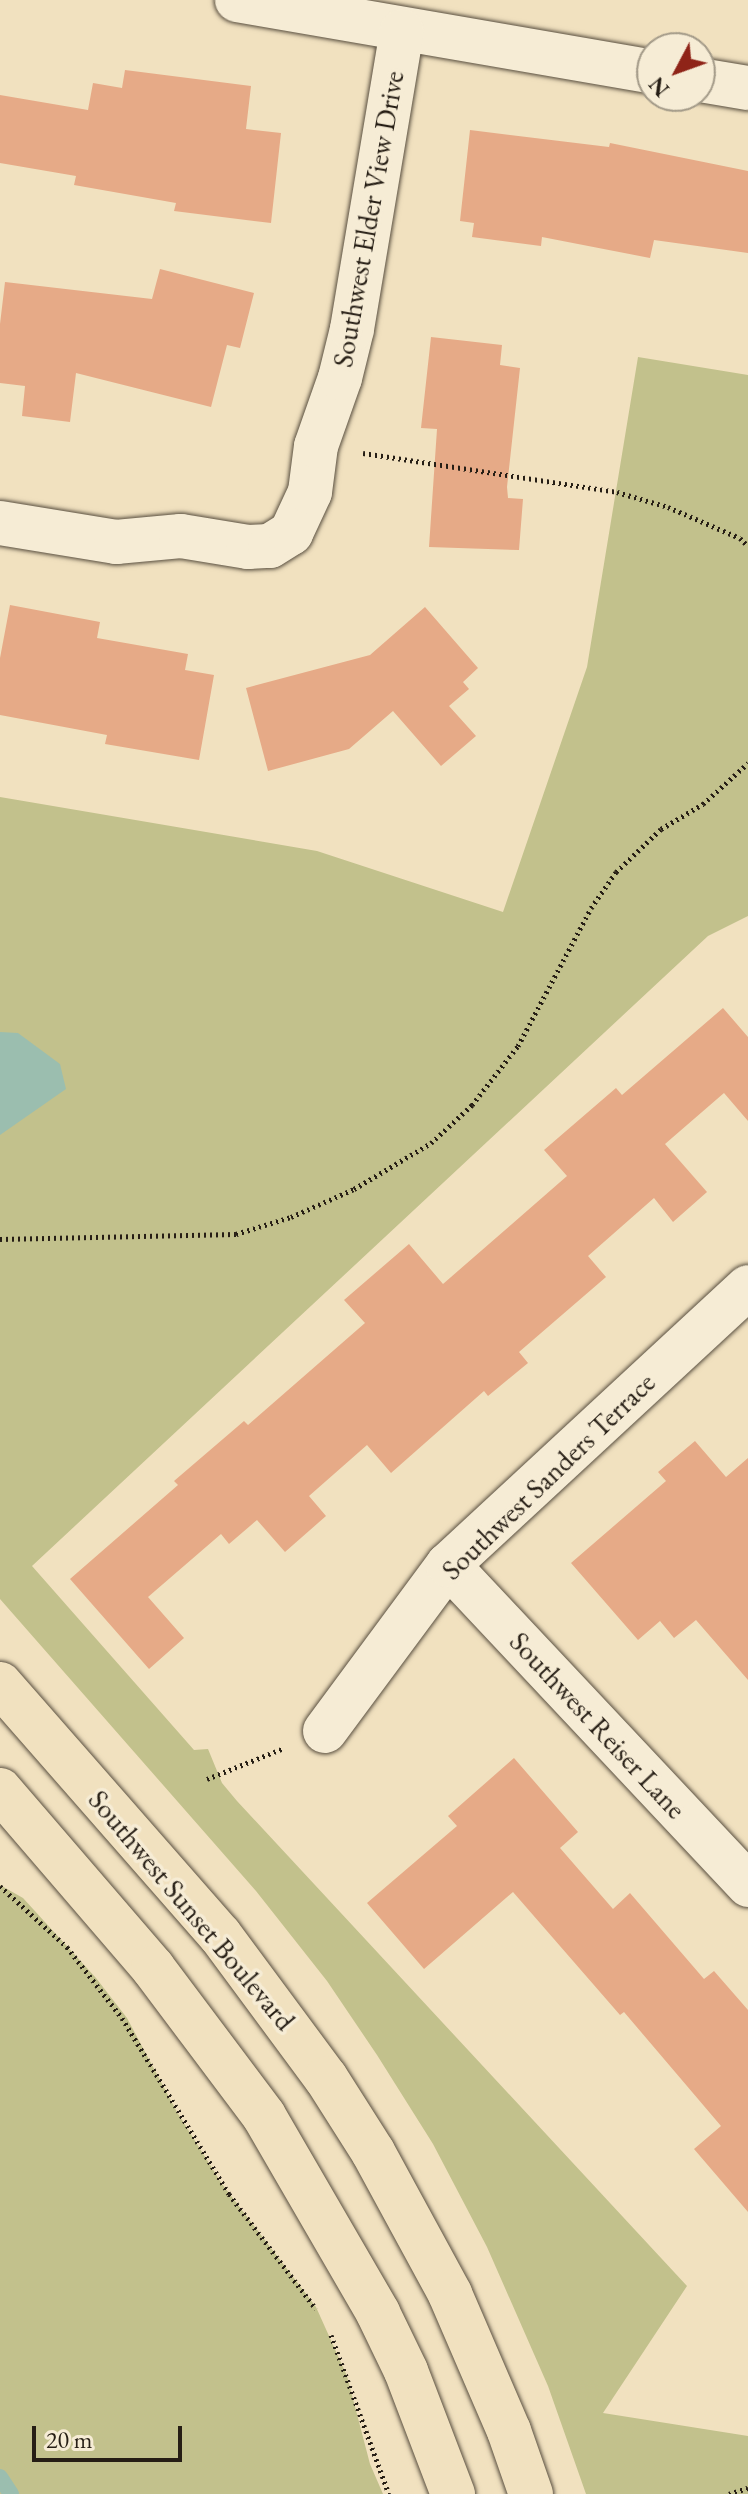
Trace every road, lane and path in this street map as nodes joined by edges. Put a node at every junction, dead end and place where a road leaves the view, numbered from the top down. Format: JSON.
{"nodes":[{"id":1,"x":237,"y":0,"type":"edge"},
{"id":2,"x":402,"y":31,"type":"junction"},
{"id":3,"x":636,"y":69,"type":"edge"},
{"id":4,"x":716,"y":83,"type":"edge"},
{"id":5,"x":748,"y":88,"type":"edge"},
{"id":6,"x":316,"y":446,"type":"junction"},
{"id":7,"x":0,"y":523,"type":"edge"},
{"id":8,"x":748,"y":546,"type":"edge"},
{"id":9,"x":748,"y":763,"type":"edge"},
{"id":10,"x":0,"y":1239,"type":"edge"},
{"id":11,"x":748,"y":1287,"type":"edge"},
{"id":12,"x":448,"y":1565,"type":"junction"},
{"id":13,"x":0,"y":1684,"type":"edge"},
{"id":14,"x":325,"y":1731,"type":"joint"},
{"id":15,"x":207,"y":1779,"type":"dead end"},
{"id":16,"x":0,"y":1790,"type":"edge"},
{"id":17,"x":748,"y":1885,"type":"edge"},
{"id":18,"x":0,"y":1886,"type":"edge"},
{"id":19,"x":319,"y":2313,"type":"dead end"},
{"id":20,"x":328,"y":2324,"type":"dead end"},
{"id":21,"x":748,"y":2488,"type":"edge"},
{"id":22,"x":389,"y":2494,"type":"edge"},
{"id":23,"x":453,"y":2494,"type":"edge"},
{"id":24,"x":531,"y":2494,"type":"edge"},
{"id":25,"x":729,"y":2494,"type":"edge"}],
"edges":[{"from":1,"to":2,"type":"street"},
{"from":2,"to":3,"type":"street"},
{"from":2,"to":6,"type":"street","name":"Southwest Elder View Drive"},
{"from":4,"to":5,"type":"street"},
{"from":6,"to":7,"type":"street","name":"Southwest Elder View Drive"},
{"from":6,"to":8,"type":"path"},
{"from":9,"to":10,"type":"path"},
{"from":11,"to":12,"type":"street","name":"Southwest Sanders Terrace"},
{"from":12,"to":14,"type":"street","name":"Southwest Sanders Terrace"},
{"from":12,"to":17,"type":"street","name":"Southwest Reiser Lane"},
{"from":13,"to":24,"type":"main road","name":"Southwest Sunset Boulevard"},
{"from":14,"to":15,"type":"path"},
{"from":16,"to":23,"type":"main road"},
{"from":18,"to":19,"type":"path"},
{"from":20,"to":22,"type":"path"},
{"from":21,"to":25,"type":"path"}]}
